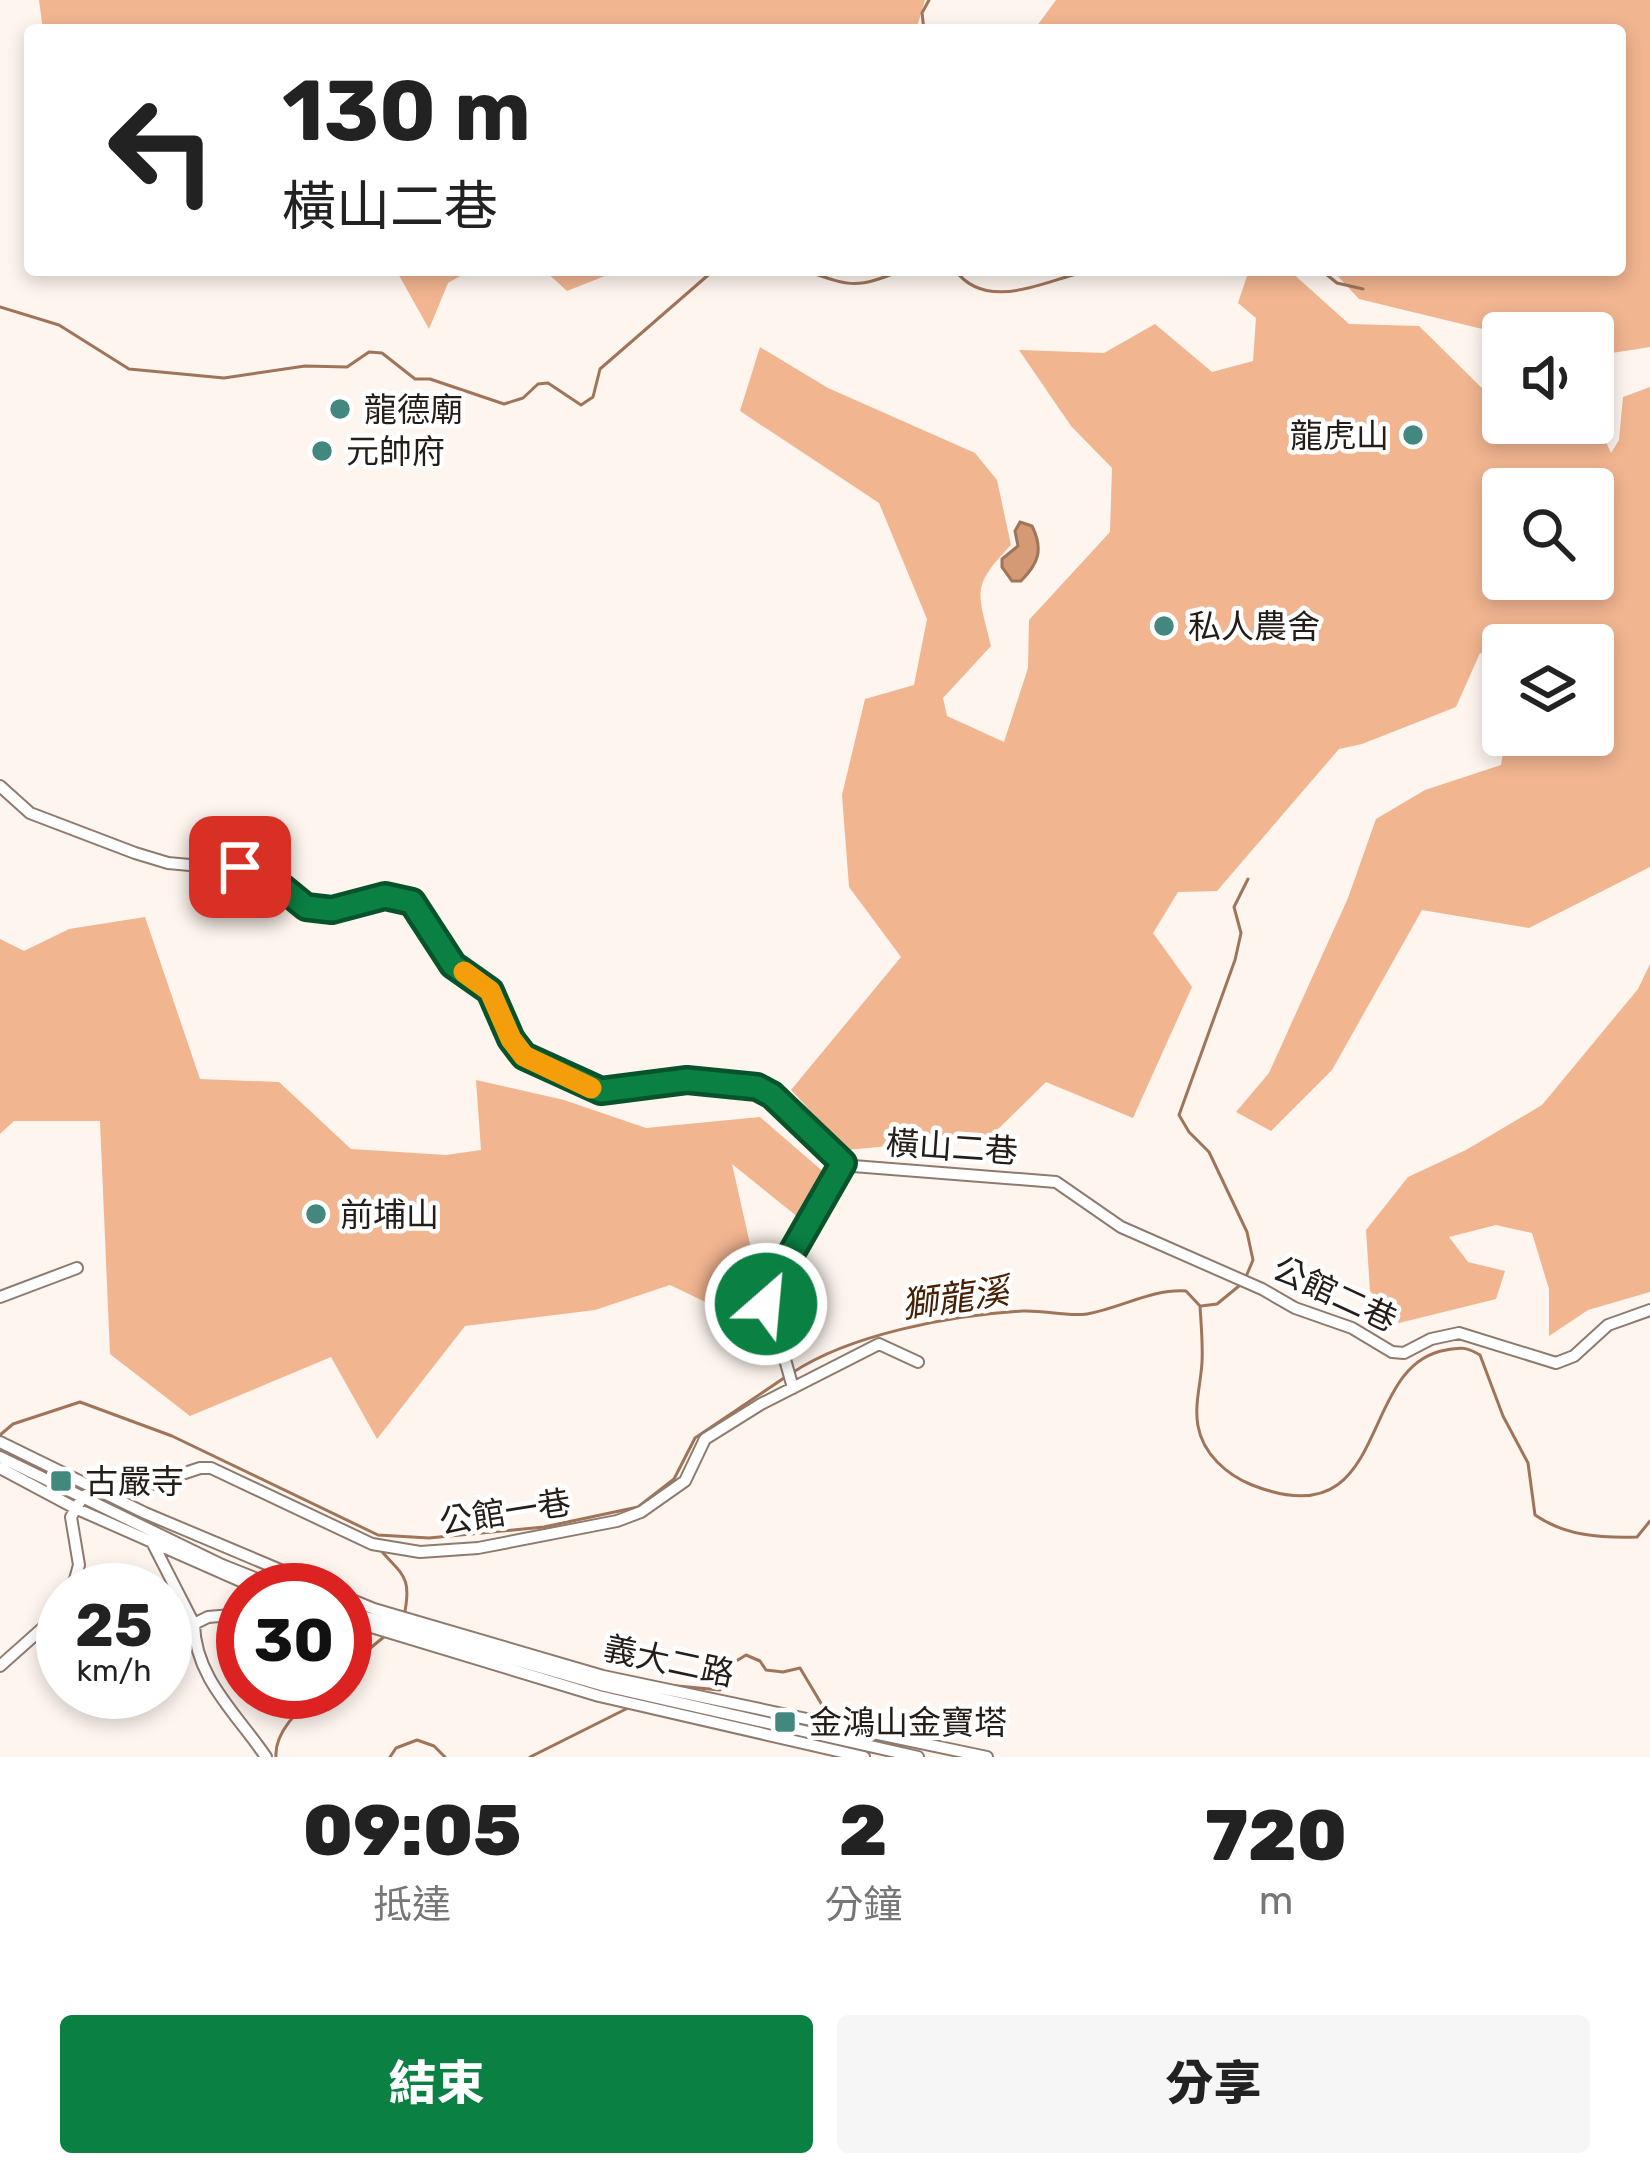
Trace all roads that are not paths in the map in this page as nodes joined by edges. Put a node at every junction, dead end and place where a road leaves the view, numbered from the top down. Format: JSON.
{"nodes":[{"id":1,"x":0,"y":786,"type":"edge"},
{"id":2,"x":843,"y":1163,"type":"junction"},
{"id":3,"x":77,"y":1268,"type":"dead end"},
{"id":4,"x":1243,"y":1283,"type":"joint"},
{"id":5,"x":0,"y":1297,"type":"edge"},
{"id":6,"x":1650,"y":1310,"type":"edge"},
{"id":7,"x":918,"y":1362,"type":"dead end"},
{"id":8,"x":791,"y":1379,"type":"junction"},
{"id":9,"x":3,"y":1457,"type":"edge"},
{"id":10,"x":83,"y":1499,"type":"junction"},
{"id":11,"x":146,"y":1528,"type":"junction"},
{"id":12,"x":152,"y":1542,"type":"junction"},
{"id":13,"x":79,"y":1563,"type":"edge"},
{"id":14,"x":255,"y":1563,"type":"edge"},
{"id":15,"x":216,"y":1565,"type":"edge"},
{"id":16,"x":216,"y":1570,"type":"edge"},
{"id":17,"x":372,"y":1605,"type":"edge"},
{"id":18,"x":216,"y":1616,"type":"edge"},
{"id":19,"x":372,"y":1622,"type":"edge"},
{"id":20,"x":194,"y":1624,"type":"junction"},
{"id":21,"x":372,"y":1624,"type":"edge"},
{"id":22,"x":36,"y":1634,"type":"edge"},
{"id":23,"x":0,"y":1666,"type":"edge"},
{"id":24,"x":262,"y":1757,"type":"edge"},
{"id":25,"x":864,"y":1757,"type":"edge"},
{"id":26,"x":918,"y":1757,"type":"edge"},
{"id":27,"x":987,"y":1757,"type":"edge"}],
"edges":[{"from":1,"to":2,"type":"street","name":"橫山二巷"},
{"from":2,"to":4,"type":"street","name":"橫山二巷"},
{"from":2,"to":8,"type":"street"},
{"from":3,"to":5,"type":"street"},
{"from":4,"to":6,"type":"street","name":"公館二巷"},
{"from":7,"to":8,"type":"street","name":"公館一巷"},
{"from":8,"to":10,"type":"street","name":"公館一巷"},
{"from":9,"to":10,"type":"street"},
{"from":10,"to":11,"type":"street"},
{"from":10,"to":12,"type":"street"},
{"from":10,"to":13,"type":"street"},
{"from":10,"to":14,"type":"street"},
{"from":11,"to":12,"type":"street"},
{"from":11,"to":15,"type":"street"},
{"from":12,"to":16,"type":"street"},
{"from":12,"to":20,"type":"street"},
{"from":17,"to":27,"type":"street","name":"義大二路"},
{"from":18,"to":20,"type":"street"},
{"from":19,"to":26,"type":"street","name":"義大二路"},
{"from":20,"to":24,"type":"street"},
{"from":21,"to":25,"type":"street","name":"義大二路"},
{"from":22,"to":23,"type":"street"}]}
